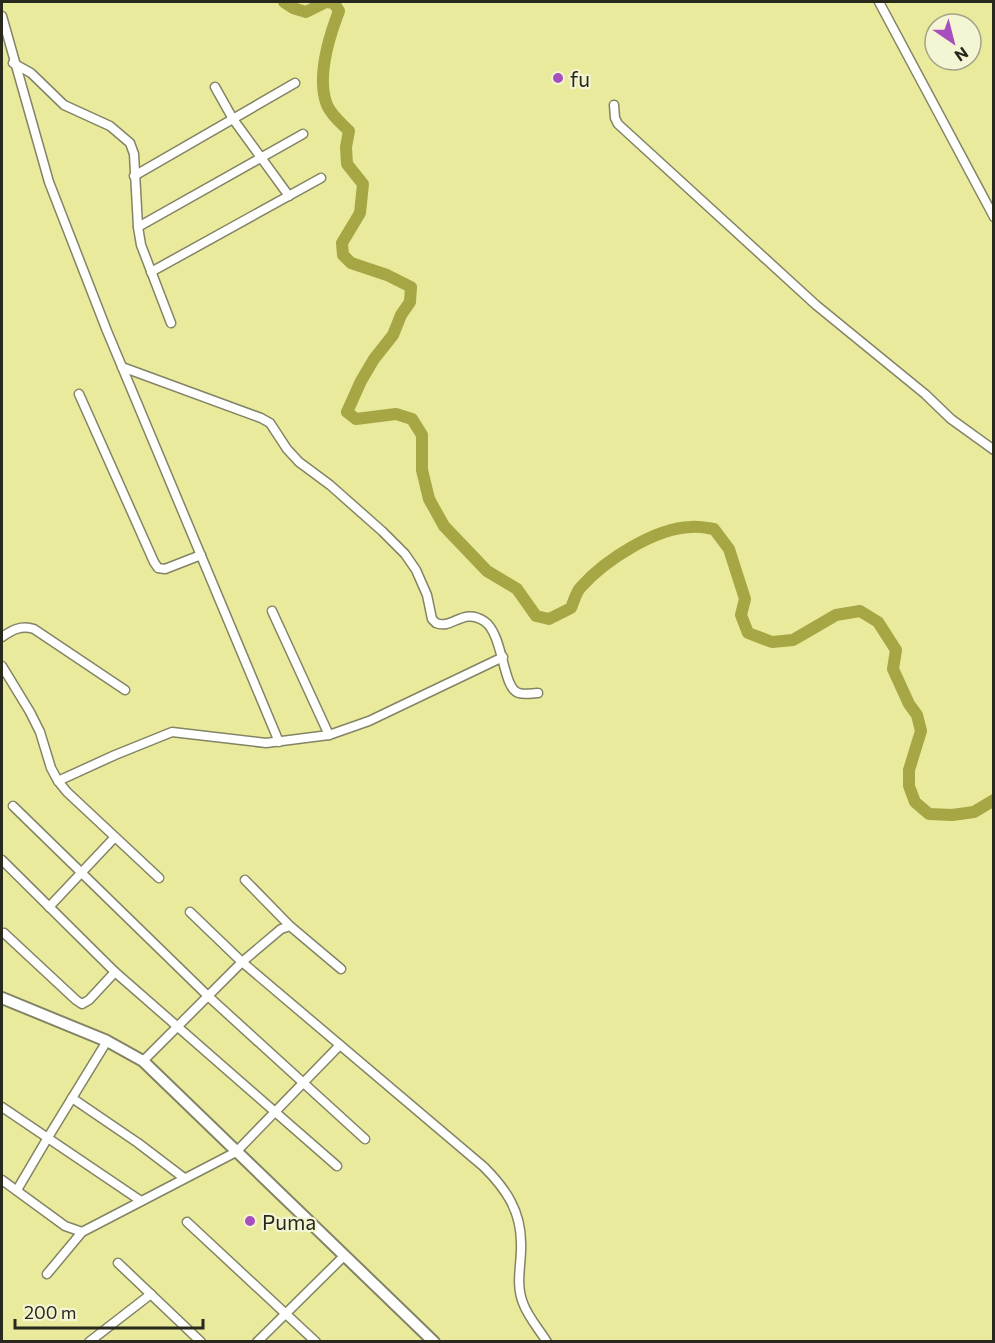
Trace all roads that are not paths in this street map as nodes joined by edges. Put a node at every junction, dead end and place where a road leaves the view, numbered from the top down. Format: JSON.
{"nodes":[{"id":1,"x":879,"y":2,"type":"edge"},
{"id":2,"x":2,"y":16,"type":"edge"},
{"id":3,"x":14,"y":63,"type":"junction"},
{"id":4,"x":295,"y":82,"type":"dead end"},
{"id":5,"x":215,"y":87,"type":"dead end"},
{"id":6,"x":614,"y":105,"type":"dead end"},
{"id":7,"x":233,"y":118,"type":"junction"},
{"id":8,"x":303,"y":134,"type":"dead end"},
{"id":9,"x":261,"y":157,"type":"junction"},
{"id":10,"x":134,"y":176,"type":"junction"},
{"id":11,"x":321,"y":178,"type":"dead end"},
{"id":12,"x":289,"y":196,"type":"junction"},
{"id":13,"x":993,"y":217,"type":"edge"},
{"id":14,"x":138,"y":227,"type":"junction"},
{"id":15,"x":151,"y":272,"type":"junction"},
{"id":16,"x":171,"y":323,"type":"dead end"},
{"id":17,"x":122,"y":367,"type":"junction"},
{"id":18,"x":80,"y":394,"type":"dead end"},
{"id":19,"x":993,"y":450,"type":"edge"},
{"id":20,"x":201,"y":555,"type":"junction"},
{"id":21,"x":272,"y":611,"type":"dead end"},
{"id":22,"x":2,"y":637,"type":"edge"},
{"id":23,"x":502,"y":657,"type":"junction"},
{"id":24,"x":2,"y":666,"type":"edge"},
{"id":25,"x":125,"y":690,"type":"dead end"},
{"id":26,"x":538,"y":693,"type":"dead end"},
{"id":27,"x":329,"y":735,"type":"junction"},
{"id":28,"x":279,"y":742,"type":"junction"},
{"id":29,"x":58,"y":781,"type":"junction"},
{"id":30,"x":13,"y":806,"type":"dead end"},
{"id":31,"x":114,"y":837,"type":"junction"},
{"id":32,"x":2,"y":860,"type":"edge"},
{"id":33,"x":81,"y":872,"type":"junction"},
{"id":34,"x":159,"y":878,"type":"dead end"},
{"id":35,"x":245,"y":880,"type":"dead end"},
{"id":36,"x":49,"y":907,"type":"junction"},
{"id":37,"x":190,"y":912,"type":"dead end"},
{"id":38,"x":290,"y":926,"type":"junction"},
{"id":39,"x":4,"y":933,"type":"dead end"},
{"id":40,"x":242,"y":962,"type":"junction"},
{"id":41,"x":341,"y":969,"type":"dead end"},
{"id":42,"x":115,"y":972,"type":"junction"},
{"id":43,"x":208,"y":996,"type":"junction"},
{"id":44,"x":2,"y":998,"type":"edge"},
{"id":45,"x":177,"y":1028,"type":"junction"},
{"id":46,"x":107,"y":1041,"type":"junction"},
{"id":47,"x":340,"y":1045,"type":"junction"},
{"id":48,"x":143,"y":1061,"type":"junction"},
{"id":49,"x":303,"y":1082,"type":"junction"},
{"id":50,"x":72,"y":1098,"type":"junction"},
{"id":51,"x":2,"y":1107,"type":"edge"},
{"id":52,"x":275,"y":1112,"type":"junction"},
{"id":53,"x":47,"y":1138,"type":"junction"},
{"id":54,"x":365,"y":1138,"type":"dead end"},
{"id":55,"x":236,"y":1152,"type":"junction"},
{"id":56,"x":337,"y":1166,"type":"dead end"},
{"id":57,"x":184,"y":1178,"type":"junction"},
{"id":58,"x":2,"y":1180,"type":"edge"},
{"id":59,"x":17,"y":1190,"type":"junction"},
{"id":60,"x":141,"y":1201,"type":"junction"},
{"id":61,"x":187,"y":1222,"type":"dead end"},
{"id":62,"x":82,"y":1232,"type":"junction"},
{"id":63,"x":344,"y":1256,"type":"junction"},
{"id":64,"x":118,"y":1263,"type":"dead end"},
{"id":65,"x":47,"y":1275,"type":"dead end"},
{"id":66,"x":151,"y":1294,"type":"junction"},
{"id":67,"x":284,"y":1314,"type":"junction"},
{"id":68,"x":89,"y":1341,"type":"edge"},
{"id":69,"x":201,"y":1341,"type":"edge"},
{"id":70,"x":257,"y":1341,"type":"edge"},
{"id":71,"x":316,"y":1341,"type":"edge"},
{"id":72,"x":434,"y":1341,"type":"edge"},
{"id":73,"x":547,"y":1341,"type":"edge"}],
"edges":[{"from":1,"to":13,"type":"street"},
{"from":2,"to":3,"type":"street"},
{"from":3,"to":10,"type":"street"},
{"from":3,"to":17,"type":"street"},
{"from":4,"to":7,"type":"street"},
{"from":5,"to":7,"type":"street"},
{"from":6,"to":19,"type":"street"},
{"from":7,"to":9,"type":"street"},
{"from":7,"to":10,"type":"street"},
{"from":8,"to":9,"type":"street"},
{"from":9,"to":12,"type":"street"},
{"from":9,"to":14,"type":"street"},
{"from":10,"to":14,"type":"street"},
{"from":11,"to":12,"type":"street"},
{"from":12,"to":15,"type":"street"},
{"from":14,"to":15,"type":"street"},
{"from":15,"to":16,"type":"street"},
{"from":17,"to":20,"type":"street"},
{"from":17,"to":23,"type":"street"},
{"from":18,"to":20,"type":"street"},
{"from":20,"to":28,"type":"street"},
{"from":21,"to":27,"type":"street"},
{"from":22,"to":25,"type":"street"},
{"from":23,"to":26,"type":"street"},
{"from":23,"to":27,"type":"street"},
{"from":24,"to":29,"type":"street"},
{"from":27,"to":28,"type":"street"},
{"from":28,"to":29,"type":"street"},
{"from":29,"to":31,"type":"street"},
{"from":30,"to":33,"type":"street"},
{"from":31,"to":33,"type":"street"},
{"from":31,"to":34,"type":"street"},
{"from":32,"to":36,"type":"street"},
{"from":33,"to":36,"type":"street"},
{"from":33,"to":43,"type":"street"},
{"from":35,"to":38,"type":"street"},
{"from":36,"to":42,"type":"street"},
{"from":37,"to":40,"type":"street"},
{"from":38,"to":40,"type":"street"},
{"from":38,"to":41,"type":"street"},
{"from":39,"to":42,"type":"street"},
{"from":40,"to":43,"type":"street"},
{"from":40,"to":47,"type":"street"},
{"from":42,"to":45,"type":"street"},
{"from":43,"to":45,"type":"street"},
{"from":43,"to":49,"type":"street"},
{"from":44,"to":46,"type":"main road"},
{"from":45,"to":48,"type":"street"},
{"from":45,"to":52,"type":"street"},
{"from":46,"to":48,"type":"main road"},
{"from":46,"to":50,"type":"street"},
{"from":47,"to":49,"type":"street"},
{"from":47,"to":73,"type":"street"},
{"from":48,"to":55,"type":"main road"},
{"from":49,"to":52,"type":"street"},
{"from":49,"to":54,"type":"street"},
{"from":50,"to":53,"type":"street"},
{"from":50,"to":57,"type":"street"},
{"from":51,"to":53,"type":"street"},
{"from":52,"to":55,"type":"street"},
{"from":52,"to":56,"type":"street"},
{"from":53,"to":59,"type":"street"},
{"from":53,"to":60,"type":"street"},
{"from":55,"to":57,"type":"street"},
{"from":55,"to":63,"type":"main road"},
{"from":57,"to":60,"type":"street"},
{"from":58,"to":59,"type":"street"},
{"from":59,"to":62,"type":"street"},
{"from":60,"to":62,"type":"street"},
{"from":61,"to":67,"type":"street"},
{"from":62,"to":65,"type":"street"},
{"from":63,"to":67,"type":"street"},
{"from":63,"to":72,"type":"main road"},
{"from":64,"to":66,"type":"street"},
{"from":66,"to":68,"type":"street"},
{"from":66,"to":69,"type":"street"},
{"from":67,"to":70,"type":"street"},
{"from":67,"to":71,"type":"street"}]}
